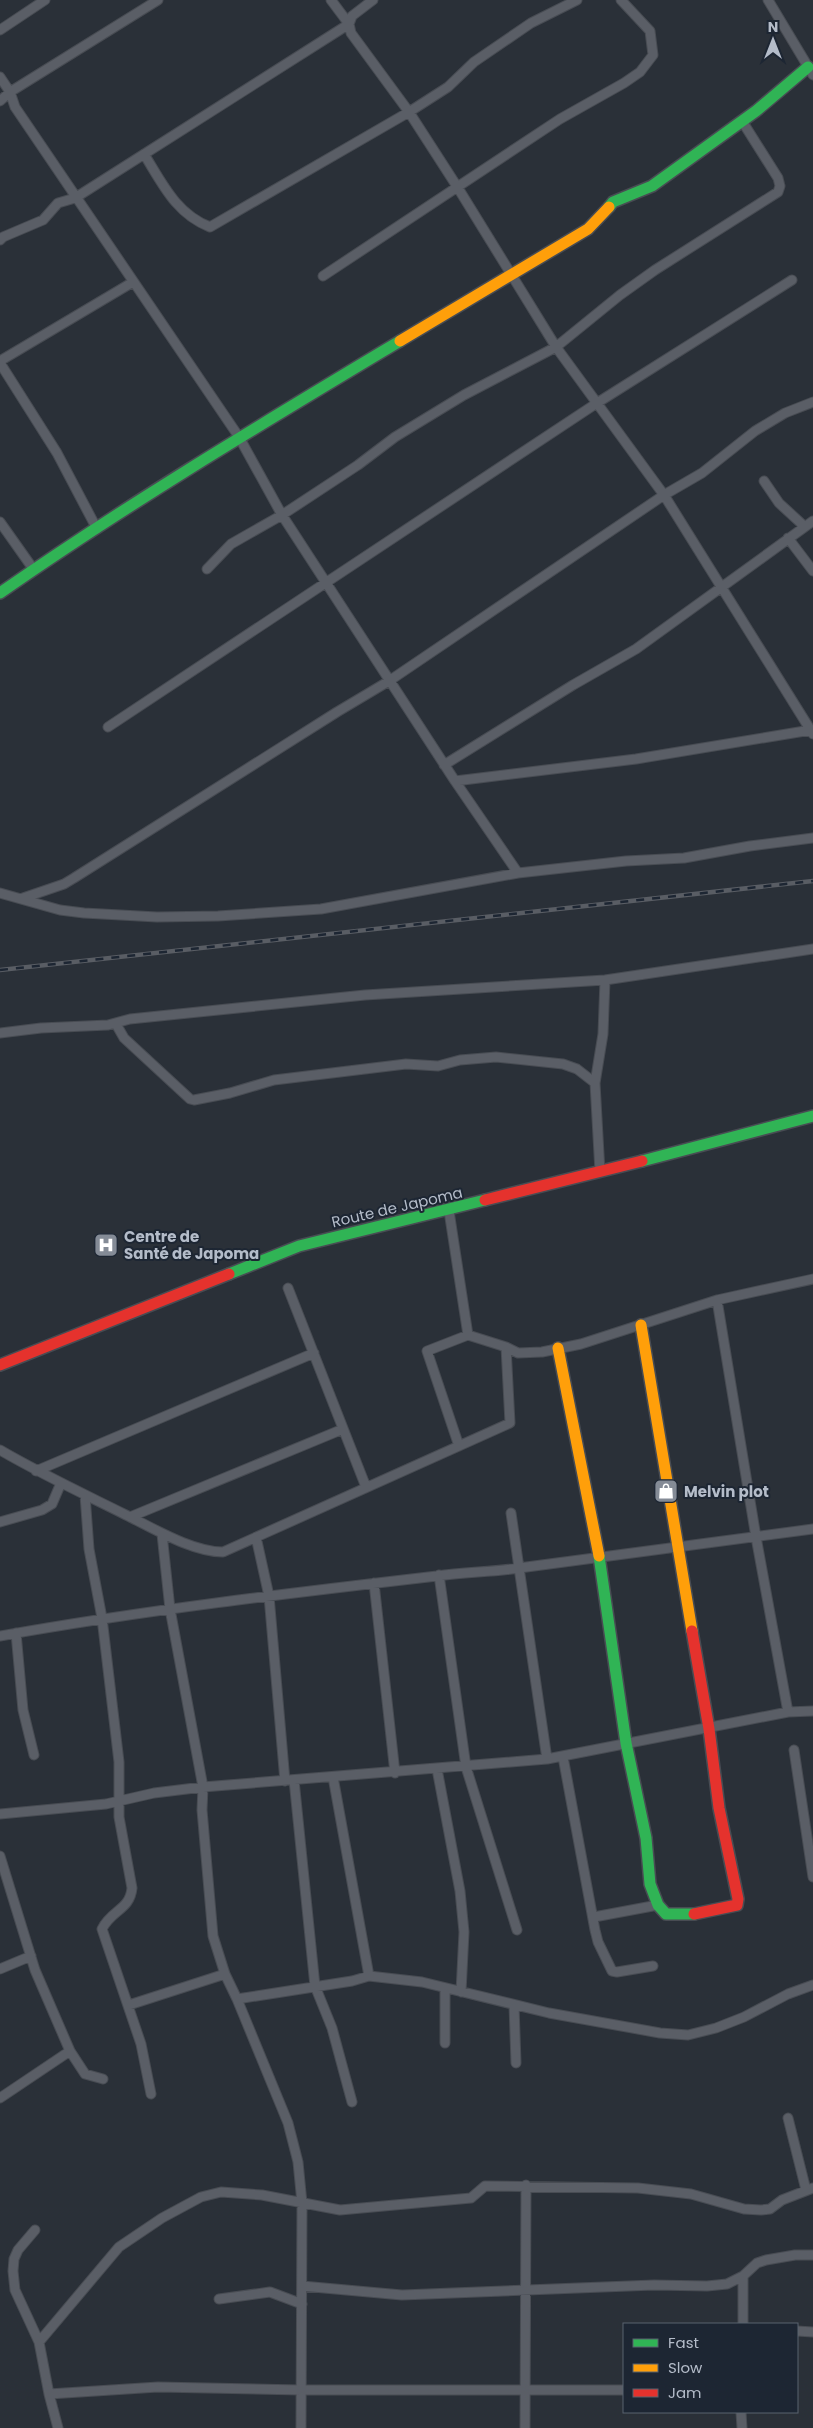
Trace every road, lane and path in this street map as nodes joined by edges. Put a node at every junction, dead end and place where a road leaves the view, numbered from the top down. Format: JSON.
{"nodes":[{"id":1,"x":45,"y":0,"type":"edge"},
{"id":2,"x":158,"y":0,"type":"edge"},
{"id":3,"x":331,"y":0,"type":"edge"},
{"id":4,"x":373,"y":0,"type":"edge"},
{"id":5,"x":577,"y":0,"type":"edge"},
{"id":6,"x":621,"y":0,"type":"edge"},
{"id":7,"x":768,"y":0,"type":"edge"},
{"id":8,"x":349,"y":24,"type":"junction"},
{"id":9,"x":0,"y":30,"type":"edge"},
{"id":10,"x":811,"y":71,"type":"edge"},
{"id":11,"x":0,"y":77,"type":"edge"},
{"id":12,"x":10,"y":92,"type":"junction"},
{"id":13,"x":0,"y":100,"type":"edge"},
{"id":14,"x":408,"y":112,"type":"junction"},
{"id":15,"x":742,"y":120,"type":"junction"},
{"id":16,"x":144,"y":154,"type":"junction"},
{"id":17,"x":458,"y":188,"type":"junction"},
{"id":18,"x":75,"y":198,"type":"junction"},
{"id":19,"x":0,"y":240,"type":"edge"},
{"id":20,"x":511,"y":275,"type":"junction"},
{"id":21,"x":323,"y":276,"type":"dead end"},
{"id":22,"x":792,"y":280,"type":"dead end"},
{"id":23,"x":133,"y":282,"type":"junction"},
{"id":24,"x":556,"y":347,"type":"junction"},
{"id":25,"x":0,"y":362,"type":"edge"},
{"id":26,"x":813,"y":402,"type":"edge"},
{"id":27,"x":597,"y":403,"type":"junction"},
{"id":28,"x":239,"y":437,"type":"junction"},
{"id":29,"x":764,"y":481,"type":"dead end"},
{"id":30,"x":664,"y":495,"type":"junction"},
{"id":31,"x":282,"y":515,"type":"junction"},
{"id":32,"x":813,"y":521,"type":"edge"},
{"id":33,"x":0,"y":522,"type":"edge"},
{"id":34,"x":804,"y":526,"type":"junction"},
{"id":35,"x":97,"y":529,"type":"junction"},
{"id":36,"x":788,"y":538,"type":"junction"},
{"id":37,"x":34,"y":570,"type":"junction"},
{"id":38,"x":207,"y":570,"type":"dead end"},
{"id":39,"x":813,"y":571,"type":"edge"},
{"id":40,"x":327,"y":583,"type":"junction"},
{"id":41,"x":723,"y":588,"type":"junction"},
{"id":42,"x":0,"y":594,"type":"edge"},
{"id":43,"x":390,"y":681,"type":"junction"},
{"id":44,"x":108,"y":727,"type":"dead end"},
{"id":45,"x":812,"y":732,"type":"edge"},
{"id":46,"x":444,"y":765,"type":"junction"},
{"id":47,"x":455,"y":781,"type":"junction"},
{"id":48,"x":813,"y":838,"type":"edge"},
{"id":49,"x":518,"y":873,"type":"junction"},
{"id":50,"x":0,"y":893,"type":"edge"},
{"id":51,"x":23,"y":898,"type":"junction"},
{"id":52,"x":813,"y":949,"type":"edge"},
{"id":53,"x":605,"y":980,"type":"junction"},
{"id":54,"x":116,"y":1024,"type":"junction"},
{"id":55,"x":0,"y":1033,"type":"edge"},
{"id":56,"x":595,"y":1083,"type":"junction"},
{"id":57,"x":813,"y":1116,"type":"edge"},
{"id":58,"x":600,"y":1172,"type":"junction"},
{"id":59,"x":450,"y":1210,"type":"junction"},
{"id":60,"x":813,"y":1280,"type":"edge"},
{"id":61,"x":288,"y":1288,"type":"dead end"},
{"id":62,"x":717,"y":1300,"type":"junction"},
{"id":63,"x":641,"y":1325,"type":"junction"},
{"id":64,"x":468,"y":1335,"type":"junction"},
{"id":65,"x":506,"y":1347,"type":"junction"},
{"id":66,"x":558,"y":1348,"type":"junction"},
{"id":67,"x":314,"y":1354,"type":"junction"},
{"id":68,"x":0,"y":1365,"type":"edge"},
{"id":69,"x":343,"y":1429,"type":"junction"},
{"id":70,"x":459,"y":1446,"type":"junction"},
{"id":71,"x":0,"y":1450,"type":"edge"},
{"id":72,"x":36,"y":1471,"type":"junction"},
{"id":73,"x":61,"y":1483,"type":"junction"},
{"id":74,"x":366,"y":1487,"type":"junction"},
{"id":75,"x":85,"y":1495,"type":"junction"},
{"id":76,"x":510,"y":1513,"type":"dead end"},
{"id":77,"x":130,"y":1517,"type":"junction"},
{"id":78,"x":0,"y":1522,"type":"edge"},
{"id":79,"x":813,"y":1529,"type":"edge"},
{"id":80,"x":162,"y":1534,"type":"junction"},
{"id":81,"x":756,"y":1536,"type":"junction"},
{"id":82,"x":256,"y":1537,"type":"junction"},
{"id":83,"x":678,"y":1546,"type":"junction"},
{"id":84,"x":600,"y":1556,"type":"junction"},
{"id":85,"x":517,"y":1568,"type":"junction"},
{"id":86,"x":439,"y":1575,"type":"junction"},
{"id":87,"x":374,"y":1584,"type":"junction"},
{"id":88,"x":269,"y":1596,"type":"junction"},
{"id":89,"x":170,"y":1609,"type":"junction"},
{"id":90,"x":102,"y":1618,"type":"junction"},
{"id":91,"x":16,"y":1633,"type":"junction"},
{"id":92,"x":0,"y":1636,"type":"edge"},
{"id":93,"x":813,"y":1710,"type":"edge"},
{"id":94,"x":788,"y":1712,"type":"junction"},
{"id":95,"x":709,"y":1729,"type":"junction"},
{"id":96,"x":626,"y":1743,"type":"junction"},
{"id":97,"x":794,"y":1750,"type":"dead end"},
{"id":98,"x":34,"y":1755,"type":"dead end"},
{"id":99,"x":563,"y":1757,"type":"junction"},
{"id":100,"x":547,"y":1759,"type":"junction"},
{"id":101,"x":466,"y":1767,"type":"junction"},
{"id":102,"x":437,"y":1769,"type":"junction"},
{"id":103,"x":395,"y":1773,"type":"junction"},
{"id":104,"x":333,"y":1777,"type":"junction"},
{"id":105,"x":289,"y":1780,"type":"junction"},
{"id":106,"x":203,"y":1787,"type":"junction"},
{"id":107,"x":119,"y":1801,"type":"junction"},
{"id":108,"x":0,"y":1814,"type":"edge"},
{"id":109,"x":0,"y":1856,"type":"edge"},
{"id":110,"x":813,"y":1877,"type":"edge"},
{"id":111,"x":658,"y":1905,"type":"junction"},
{"id":112,"x":594,"y":1917,"type":"junction"},
{"id":113,"x":517,"y":1930,"type":"dead end"},
{"id":114,"x":31,"y":1956,"type":"junction"},
{"id":115,"x":653,"y":1966,"type":"dead end"},
{"id":116,"x":0,"y":1969,"type":"edge"},
{"id":117,"x":225,"y":1974,"type":"junction"},
{"id":118,"x":369,"y":1976,"type":"junction"},
{"id":119,"x":813,"y":1985,"type":"edge"},
{"id":120,"x":315,"y":1986,"type":"junction"},
{"id":121,"x":445,"y":1988,"type":"junction"},
{"id":122,"x":461,"y":1992,"type":"junction"},
{"id":123,"x":237,"y":1999,"type":"junction"},
{"id":124,"x":129,"y":2005,"type":"junction"},
{"id":125,"x":514,"y":2005,"type":"junction"},
{"id":126,"x":445,"y":2042,"type":"dead end"},
{"id":127,"x":70,"y":2051,"type":"junction"},
{"id":128,"x":516,"y":2063,"type":"dead end"},
{"id":129,"x":103,"y":2079,"type":"dead end"},
{"id":130,"x":151,"y":2094,"type":"dead end"},
{"id":131,"x":0,"y":2098,"type":"edge"},
{"id":132,"x":352,"y":2102,"type":"dead end"},
{"id":133,"x":788,"y":2118,"type":"dead end"},
{"id":134,"x":526,"y":2185,"type":"junction"},
{"id":135,"x":810,"y":2189,"type":"edge"},
{"id":136,"x":302,"y":2204,"type":"junction"},
{"id":137,"x":35,"y":2230,"type":"dead end"},
{"id":138,"x":813,"y":2255,"type":"edge"},
{"id":139,"x":743,"y":2276,"type":"junction"},
{"id":140,"x":302,"y":2286,"type":"junction"},
{"id":141,"x":526,"y":2291,"type":"junction"},
{"id":142,"x":219,"y":2299,"type":"dead end"},
{"id":143,"x":302,"y":2304,"type":"junction"},
{"id":144,"x":743,"y":2323,"type":"edge"},
{"id":145,"x":798,"y":2331,"type":"edge"},
{"id":146,"x":813,"y":2332,"type":"edge"},
{"id":147,"x":39,"y":2342,"type":"junction"},
{"id":148,"x":526,"y":2389,"type":"junction"},
{"id":149,"x":301,"y":2390,"type":"junction"},
{"id":150,"x":623,"y":2390,"type":"edge"},
{"id":151,"x":49,"y":2394,"type":"junction"},
{"id":152,"x":741,"y":2413,"type":"edge"},
{"id":153,"x":58,"y":2428,"type":"edge"},
{"id":154,"x":301,"y":2428,"type":"edge"},
{"id":155,"x":525,"y":2428,"type":"edge"},
{"id":156,"x":742,"y":2428,"type":"edge"}],
"edges":[{"from":1,"to":9,"type":"street"},
{"from":2,"to":12,"type":"street"},
{"from":3,"to":8,"type":"street"},
{"from":4,"to":8,"type":"street"},
{"from":5,"to":14,"type":"street"},
{"from":6,"to":17,"type":"street"},
{"from":7,"to":10,"type":"street"},
{"from":8,"to":14,"type":"street"},
{"from":8,"to":16,"type":"street"},
{"from":10,"to":15,"type":"street"},
{"from":11,"to":12,"type":"street"},
{"from":12,"to":13,"type":"street"},
{"from":12,"to":18,"type":"street"},
{"from":14,"to":16,"type":"street"},
{"from":14,"to":17,"type":"street"},
{"from":15,"to":20,"type":"street"},
{"from":15,"to":24,"type":"street"},
{"from":16,"to":18,"type":"street"},
{"from":17,"to":20,"type":"street"},
{"from":17,"to":21,"type":"street"},
{"from":18,"to":19,"type":"street"},
{"from":18,"to":23,"type":"street"},
{"from":20,"to":24,"type":"street"},
{"from":20,"to":28,"type":"street"},
{"from":22,"to":27,"type":"street"},
{"from":23,"to":25,"type":"street"},
{"from":23,"to":28,"type":"street"},
{"from":24,"to":27,"type":"street"},
{"from":24,"to":31,"type":"street"},
{"from":25,"to":35,"type":"street"},
{"from":26,"to":30,"type":"street"},
{"from":27,"to":30,"type":"street"},
{"from":27,"to":40,"type":"street"},
{"from":28,"to":31,"type":"street"},
{"from":28,"to":35,"type":"street"},
{"from":29,"to":34,"type":"street"},
{"from":30,"to":41,"type":"street"},
{"from":30,"to":43,"type":"street"},
{"from":31,"to":38,"type":"street"},
{"from":31,"to":40,"type":"street"},
{"from":32,"to":34,"type":"street"},
{"from":33,"to":37,"type":"street"},
{"from":34,"to":36,"type":"street"},
{"from":35,"to":37,"type":"street"},
{"from":36,"to":39,"type":"street"},
{"from":36,"to":41,"type":"street"},
{"from":37,"to":42,"type":"street"},
{"from":40,"to":43,"type":"street"},
{"from":40,"to":44,"type":"street"},
{"from":41,"to":45,"type":"street"},
{"from":41,"to":46,"type":"street"},
{"from":43,"to":46,"type":"street"},
{"from":43,"to":51,"type":"street"},
{"from":45,"to":47,"type":"street"},
{"from":46,"to":47,"type":"street"},
{"from":47,"to":49,"type":"street"},
{"from":48,"to":49,"type":"street"},
{"from":49,"to":51,"type":"street"},
{"from":50,"to":51,"type":"street"},
{"from":52,"to":53,"type":"street"},
{"from":53,"to":54,"type":"street"},
{"from":53,"to":56,"type":"street"},
{"from":54,"to":55,"type":"street"},
{"from":54,"to":56,"type":"street"},
{"from":56,"to":58,"type":"street"},
{"from":57,"to":58,"type":"street","name":"Route de Japoma"},
{"from":58,"to":59,"type":"street","name":"Route de Japoma"},
{"from":59,"to":64,"type":"street"},
{"from":59,"to":68,"type":"street","name":"Route de Japoma"},
{"from":60,"to":62,"type":"street"},
{"from":61,"to":67,"type":"street"},
{"from":62,"to":63,"type":"street"},
{"from":62,"to":81,"type":"street"},
{"from":63,"to":66,"type":"street"},
{"from":63,"to":83,"type":"street"},
{"from":64,"to":65,"type":"street"},
{"from":64,"to":70,"type":"street"},
{"from":65,"to":66,"type":"street"},
{"from":65,"to":70,"type":"street"},
{"from":66,"to":84,"type":"street"},
{"from":67,"to":69,"type":"street"},
{"from":67,"to":72,"type":"street"},
{"from":69,"to":74,"type":"street"},
{"from":69,"to":77,"type":"street"},
{"from":70,"to":74,"type":"street"},
{"from":71,"to":72,"type":"street"},
{"from":72,"to":73,"type":"street"},
{"from":73,"to":75,"type":"street"},
{"from":73,"to":78,"type":"street"},
{"from":74,"to":82,"type":"street"},
{"from":75,"to":77,"type":"street"},
{"from":75,"to":90,"type":"street"},
{"from":76,"to":85,"type":"street"},
{"from":77,"to":80,"type":"street"},
{"from":79,"to":81,"type":"street"},
{"from":80,"to":82,"type":"street"},
{"from":80,"to":89,"type":"street"},
{"from":81,"to":83,"type":"street"},
{"from":81,"to":94,"type":"street"},
{"from":82,"to":88,"type":"street"},
{"from":83,"to":84,"type":"street"},
{"from":83,"to":95,"type":"street"},
{"from":84,"to":85,"type":"street"},
{"from":84,"to":96,"type":"street"},
{"from":85,"to":86,"type":"street"},
{"from":85,"to":100,"type":"street"},
{"from":86,"to":87,"type":"street"},
{"from":86,"to":101,"type":"street"},
{"from":87,"to":88,"type":"street"},
{"from":87,"to":103,"type":"street"},
{"from":88,"to":89,"type":"street"},
{"from":88,"to":105,"type":"street"},
{"from":89,"to":90,"type":"street"},
{"from":89,"to":106,"type":"street"},
{"from":90,"to":91,"type":"street"},
{"from":90,"to":107,"type":"street"},
{"from":91,"to":92,"type":"street"},
{"from":91,"to":98,"type":"street"},
{"from":93,"to":94,"type":"street"},
{"from":94,"to":95,"type":"street"},
{"from":95,"to":96,"type":"street"},
{"from":95,"to":111,"type":"street"},
{"from":96,"to":99,"type":"street"},
{"from":96,"to":111,"type":"street"},
{"from":97,"to":110,"type":"street"},
{"from":99,"to":100,"type":"street"},
{"from":99,"to":112,"type":"street"},
{"from":100,"to":101,"type":"street"},
{"from":101,"to":102,"type":"street"},
{"from":101,"to":113,"type":"street"},
{"from":102,"to":103,"type":"street"},
{"from":102,"to":122,"type":"street"},
{"from":103,"to":104,"type":"street"},
{"from":104,"to":105,"type":"street"},
{"from":104,"to":118,"type":"street"},
{"from":105,"to":106,"type":"street"},
{"from":105,"to":120,"type":"street"},
{"from":106,"to":107,"type":"street"},
{"from":106,"to":117,"type":"street"},
{"from":107,"to":108,"type":"street"},
{"from":107,"to":124,"type":"street"},
{"from":109,"to":114,"type":"street"},
{"from":111,"to":112,"type":"street"},
{"from":112,"to":115,"type":"street"},
{"from":114,"to":116,"type":"street"},
{"from":114,"to":127,"type":"street"},
{"from":117,"to":123,"type":"street"},
{"from":117,"to":124,"type":"street"},
{"from":118,"to":120,"type":"street"},
{"from":118,"to":121,"type":"street"},
{"from":119,"to":125,"type":"street"},
{"from":120,"to":123,"type":"street"},
{"from":120,"to":132,"type":"street"},
{"from":121,"to":122,"type":"street"},
{"from":121,"to":126,"type":"street"},
{"from":122,"to":125,"type":"street"},
{"from":123,"to":136,"type":"street"},
{"from":124,"to":130,"type":"street"},
{"from":125,"to":128,"type":"street"},
{"from":127,"to":129,"type":"street"},
{"from":127,"to":131,"type":"street"},
{"from":133,"to":135,"type":"street"},
{"from":134,"to":135,"type":"street"},
{"from":134,"to":136,"type":"street"},
{"from":134,"to":141,"type":"street"},
{"from":136,"to":140,"type":"street"},
{"from":136,"to":147,"type":"street"},
{"from":137,"to":147,"type":"street"},
{"from":138,"to":139,"type":"street"},
{"from":139,"to":141,"type":"street"},
{"from":139,"to":144,"type":"street"},
{"from":140,"to":141,"type":"street"},
{"from":140,"to":143,"type":"street"},
{"from":141,"to":148,"type":"street"},
{"from":142,"to":143,"type":"street"},
{"from":143,"to":149,"type":"street"},
{"from":145,"to":146,"type":"street"},
{"from":147,"to":151,"type":"street"},
{"from":148,"to":149,"type":"street"},
{"from":148,"to":150,"type":"street"},
{"from":148,"to":155,"type":"street"},
{"from":149,"to":151,"type":"street"},
{"from":149,"to":154,"type":"street"},
{"from":151,"to":153,"type":"street"},
{"from":152,"to":156,"type":"street"}]}
